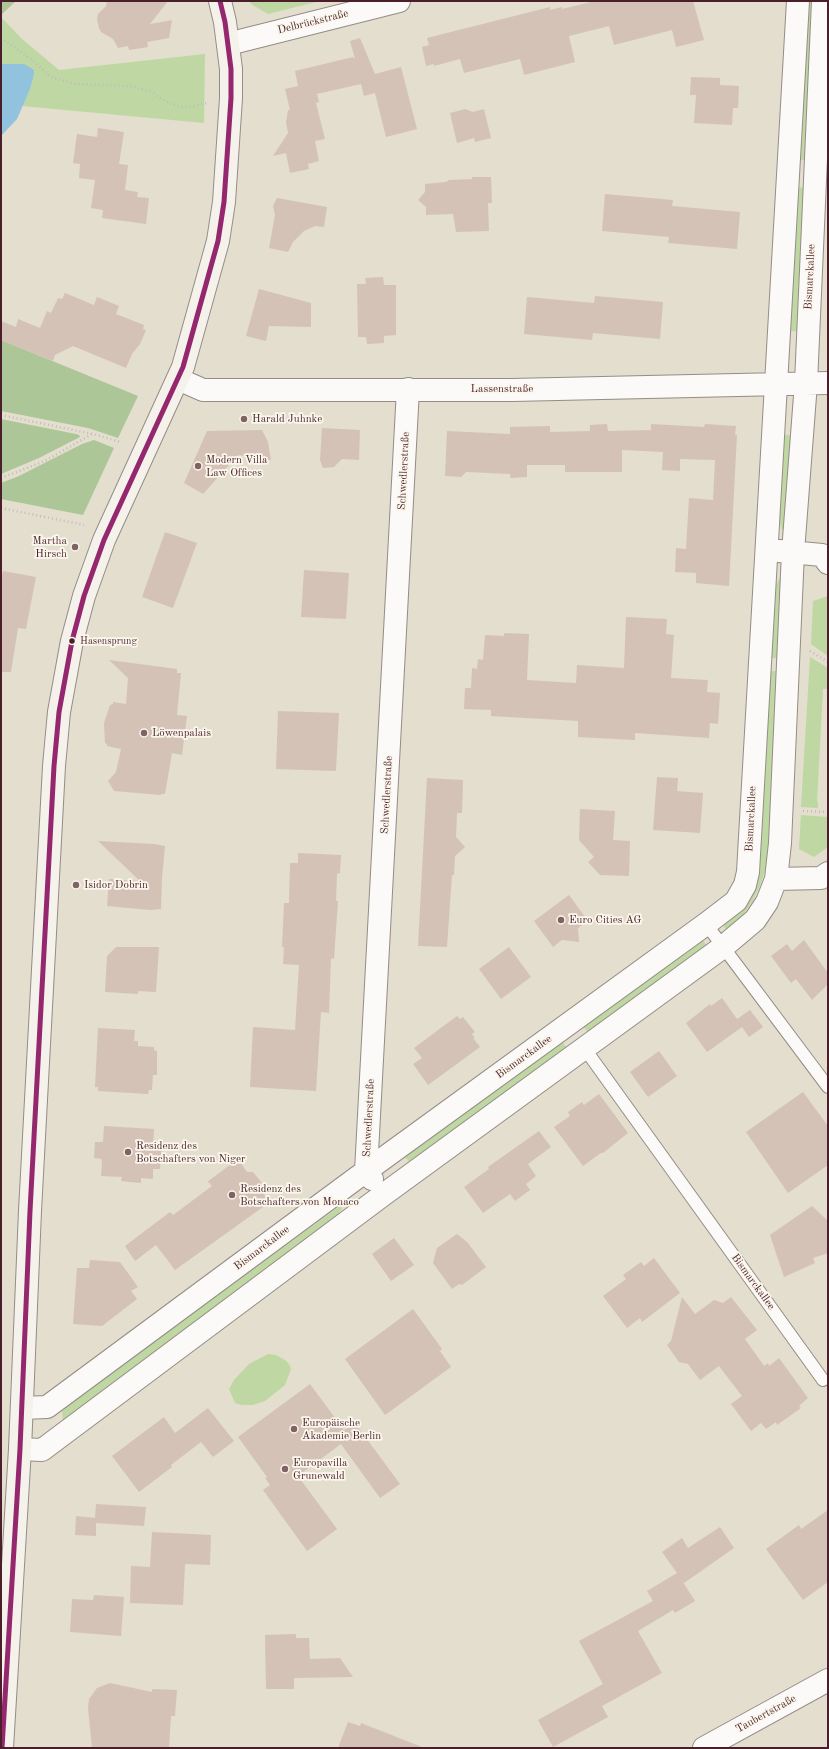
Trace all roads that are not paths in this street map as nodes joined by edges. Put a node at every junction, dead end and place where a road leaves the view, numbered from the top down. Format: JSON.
{"nodes":[{"id":1,"x":220,"y":1,"type":"edge"},
{"id":2,"x":399,"y":1,"type":"edge"},
{"id":3,"x":798,"y":1,"type":"edge"},
{"id":4,"x":823,"y":1,"type":"edge"},
{"id":5,"x":228,"y":44,"type":"junction"},
{"id":6,"x":786,"y":178,"type":"junction"},
{"id":7,"x":815,"y":178,"type":"junction"},
{"id":8,"x":178,"y":379,"type":"junction"},
{"id":9,"x":775,"y":383,"type":"junction"},
{"id":10,"x":806,"y":383,"type":"junction"},
{"id":11,"x":828,"y":383,"type":"edge"},
{"id":12,"x":408,"y":389,"type":"junction"},
{"id":13,"x":766,"y":551,"type":"junction"},
{"id":14,"x":793,"y":552,"type":"junction"},
{"id":15,"x":828,"y":563,"type":"edge"},
{"id":16,"x":828,"y":873,"type":"edge"},
{"id":17,"x":776,"y":879,"type":"junction"},
{"id":18,"x":706,"y":924,"type":"junction"},
{"id":19,"x":724,"y":946,"type":"junction"},
{"id":20,"x":586,"y":1049,"type":"junction"},
{"id":21,"x":828,"y":1087,"type":"edge"},
{"id":22,"x":366,"y":1171,"type":"junction"},
{"id":23,"x":383,"y":1195,"type":"junction"},
{"id":24,"x":823,"y":1380,"type":"dead end"},
{"id":25,"x":22,"y":1408,"type":"junction"},
{"id":26,"x":20,"y":1449,"type":"junction"},
{"id":27,"x":828,"y":1680,"type":"edge"},
{"id":28,"x":2,"y":1748,"type":"edge"},
{"id":29,"x":704,"y":1748,"type":"edge"}],
"edges":[{"from":1,"to":5,"type":"main road"},
{"from":2,"to":5,"type":"street","name":"Delbrückstraße"},
{"from":3,"to":6,"type":"street","name":"Bismarckallee"},
{"from":4,"to":7,"type":"street","name":"Bismarckallee"},
{"from":5,"to":8,"type":"main road"},
{"from":6,"to":7,"type":"lane"},
{"from":6,"to":9,"type":"street","name":"Bismarckallee"},
{"from":7,"to":10,"type":"street","name":"Bismarckallee"},
{"from":8,"to":12,"type":"street","name":"Lassenstraße"},
{"from":8,"to":25,"type":"main road"},
{"from":9,"to":10,"type":"street","name":"Lassenstraße"},
{"from":9,"to":12,"type":"street","name":"Lassenstraße"},
{"from":9,"to":13,"type":"street","name":"Bismarckallee"},
{"from":10,"to":11,"type":"street","name":"Lassenstraße"},
{"from":10,"to":14,"type":"street","name":"Bismarckallee"},
{"from":12,"to":22,"type":"street","name":"Schwedlerstraße"},
{"from":13,"to":14,"type":"street"},
{"from":13,"to":18,"type":"street","name":"Bismarckallee"},
{"from":14,"to":15,"type":"street"},
{"from":14,"to":17,"type":"street","name":"Bismarckallee"},
{"from":16,"to":17,"type":"street"},
{"from":17,"to":19,"type":"street","name":"Bismarckallee"},
{"from":18,"to":19,"type":"lane"},
{"from":18,"to":22,"type":"street","name":"Bismarckallee"},
{"from":19,"to":20,"type":"street","name":"Bismarckallee"},
{"from":19,"to":21,"type":"lane"},
{"from":20,"to":23,"type":"street","name":"Bismarckallee"},
{"from":20,"to":24,"type":"lane","name":"Bismarckallee"},
{"from":22,"to":23,"type":"street","name":"Schwedlerstraße"},
{"from":22,"to":25,"type":"street","name":"Bismarckallee"},
{"from":23,"to":26,"type":"street","name":"Bismarckallee"},
{"from":25,"to":26,"type":"main road"},
{"from":26,"to":28,"type":"main road"},
{"from":27,"to":29,"type":"street","name":"Taubertstraße"}]}
